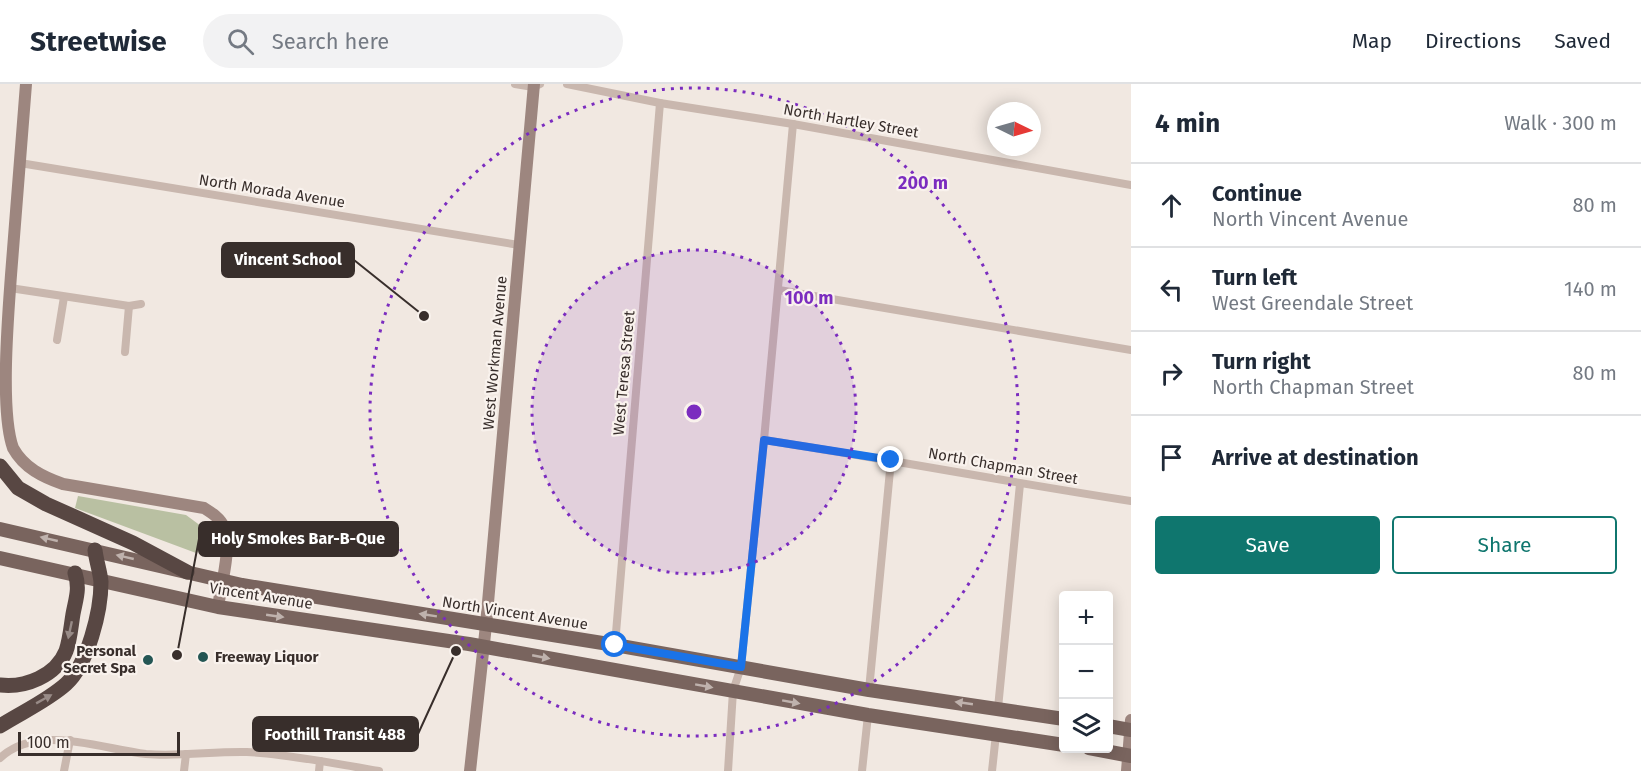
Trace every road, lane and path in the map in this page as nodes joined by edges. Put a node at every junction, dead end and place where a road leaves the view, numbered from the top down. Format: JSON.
{"nodes":[{"id":1,"x":26,"y":84,"type":"edge"},
{"id":2,"x":515,"y":84,"type":"edge"},
{"id":3,"x":567,"y":84,"type":"edge"},
{"id":4,"x":536,"y":85,"type":"edge"},
{"id":5,"x":660,"y":104,"type":"junction"},
{"id":6,"x":793,"y":124,"type":"junction"},
{"id":7,"x":20,"y":163,"type":"junction"},
{"id":8,"x":1131,"y":185,"type":"edge"},
{"id":9,"x":519,"y":245,"type":"junction"},
{"id":10,"x":10,"y":288,"type":"junction"},
{"id":11,"x":779,"y":290,"type":"junction"},
{"id":12,"x":64,"y":297,"type":"junction"},
{"id":13,"x":141,"y":304,"type":"dead end"},
{"id":14,"x":129,"y":306,"type":"junction"},
{"id":15,"x":57,"y":340,"type":"dead end"},
{"id":16,"x":1131,"y":350,"type":"edge"},
{"id":17,"x":125,"y":352,"type":"dead end"},
{"id":18,"x":764,"y":440,"type":"junction"},
{"id":19,"x":891,"y":460,"type":"junction"},
{"id":20,"x":0,"y":466,"type":"edge"},
{"id":21,"x":1020,"y":484,"type":"junction"},
{"id":22,"x":1131,"y":501,"type":"edge"},
{"id":23,"x":0,"y":529,"type":"edge"},
{"id":24,"x":94,"y":550,"type":"junction"},
{"id":25,"x":0,"y":558,"type":"edge"},
{"id":26,"x":187,"y":572,"type":"junction"},
{"id":27,"x":75,"y":573,"type":"junction"},
{"id":28,"x":101,"y":581,"type":"junction"},
{"id":29,"x":222,"y":582,"type":"junction"},
{"id":30,"x":218,"y":607,"type":"junction"},
{"id":31,"x":486,"y":625,"type":"junction"},
{"id":32,"x":615,"y":645,"type":"junction"},
{"id":33,"x":484,"y":646,"type":"junction"},
{"id":34,"x":741,"y":667,"type":"junction"},
{"id":35,"x":0,"y":685,"type":"edge"},
{"id":36,"x":869,"y":690,"type":"junction"},
{"id":37,"x":734,"y":691,"type":"junction"},
{"id":38,"x":998,"y":708,"type":"junction"},
{"id":39,"x":868,"y":715,"type":"junction"},
{"id":40,"x":1059,"y":718,"type":"edge"},
{"id":41,"x":1131,"y":720,"type":"edge"},
{"id":42,"x":0,"y":726,"type":"edge"},
{"id":43,"x":1113,"y":727,"type":"edge"},
{"id":44,"x":1131,"y":730,"type":"edge"},
{"id":45,"x":996,"y":734,"type":"junction"},
{"id":46,"x":70,"y":740,"type":"junction"},
{"id":47,"x":1059,"y":744,"type":"edge"},
{"id":48,"x":1113,"y":753,"type":"edge"},
{"id":49,"x":186,"y":754,"type":"junction"},
{"id":50,"x":1130,"y":756,"type":"edge"},
{"id":51,"x":0,"y":758,"type":"edge"},
{"id":52,"x":319,"y":766,"type":"edge"},
{"id":53,"x":64,"y":771,"type":"edge"},
{"id":54,"x":184,"y":771,"type":"edge"},
{"id":55,"x":379,"y":771,"type":"edge"},
{"id":56,"x":470,"y":771,"type":"edge"},
{"id":57,"x":728,"y":771,"type":"edge"},
{"id":58,"x":862,"y":771,"type":"edge"},
{"id":59,"x":992,"y":771,"type":"edge"},
{"id":60,"x":1127,"y":771,"type":"edge"}],
"edges":[{"from":1,"to":7,"type":"street"},
{"from":2,"to":4,"type":"street"},
{"from":3,"to":5,"type":"street","name":"North Hartley Street"},
{"from":4,"to":9,"type":"street","name":"West Workman Avenue"},
{"from":5,"to":6,"type":"street","name":"North Hartley Street"},
{"from":5,"to":32,"type":"street","name":"West Teresa Street"},
{"from":6,"to":8,"type":"street","name":"North Hartley Street"},
{"from":6,"to":11,"type":"street"},
{"from":7,"to":9,"type":"street","name":"North Morada Avenue"},
{"from":7,"to":10,"type":"street"},
{"from":9,"to":31,"type":"street","name":"West Workman Avenue"},
{"from":10,"to":12,"type":"street"},
{"from":10,"to":29,"type":"street"},
{"from":11,"to":16,"type":"street"},
{"from":11,"to":18,"type":"street"},
{"from":12,"to":14,"type":"street"},
{"from":12,"to":15,"type":"street"},
{"from":13,"to":14,"type":"street"},
{"from":14,"to":17,"type":"street"},
{"from":18,"to":19,"type":"street","name":"North Chapman Street"},
{"from":18,"to":34,"type":"street"},
{"from":19,"to":21,"type":"street","name":"North Chapman Street"},
{"from":19,"to":36,"type":"street"},
{"from":20,"to":26,"type":"highway"},
{"from":21,"to":22,"type":"street","name":"North Chapman Street"},
{"from":21,"to":38,"type":"street"},
{"from":24,"to":23,"type":"main road","name":"North Vincent Avenue","one_way":true},
{"from":26,"to":24,"type":"main road","name":"North Vincent Avenue","one_way":true},
{"from":24,"to":28,"type":"highway"},
{"from":25,"to":27,"type":"main road","name":"Vincent Avenue"},
{"from":26,"to":29,"type":"main road","name":"North Vincent Avenue"},
{"from":27,"to":28,"type":"main road","name":"Vincent Avenue"},
{"from":27,"to":35,"type":"highway","one_way":true},
{"from":28,"to":30,"type":"main road","name":"Vincent Avenue"},
{"from":42,"to":28,"type":"highway","one_way":true},
{"from":29,"to":30,"type":"street"},
{"from":31,"to":29,"type":"main road","name":"North Vincent Avenue","one_way":true},
{"from":30,"to":33,"type":"main road","name":"Vincent Avenue","one_way":true},
{"from":31,"to":32,"type":"main road","name":"North Vincent Avenue"},
{"from":31,"to":33,"type":"street","name":"West Workman Avenue"},
{"from":32,"to":34,"type":"main road","name":"North Vincent Avenue"},
{"from":33,"to":37,"type":"main road","one_way":true},
{"from":33,"to":56,"type":"street","name":"West Workman Avenue"},
{"from":34,"to":36,"type":"main road","name":"North Vincent Avenue"},
{"from":34,"to":37,"type":"street"},
{"from":38,"to":36,"type":"main road","name":"North Vincent Avenue","one_way":true},
{"from":37,"to":39,"type":"main road","one_way":true},
{"from":37,"to":57,"type":"street"},
{"from":38,"to":40,"type":"main road","name":"North Vincent Avenue"},
{"from":39,"to":45,"type":"main road"},
{"from":39,"to":58,"type":"street"},
{"from":41,"to":44,"type":"street"},
{"from":43,"to":44,"type":"main road"},
{"from":44,"to":50,"type":"street"},
{"from":45,"to":47,"type":"main road"},
{"from":45,"to":59,"type":"street"},
{"from":46,"to":49,"type":"street"},
{"from":46,"to":51,"type":"street"},
{"from":46,"to":53,"type":"street"},
{"from":48,"to":50,"type":"main road"},
{"from":49,"to":52,"type":"street"},
{"from":49,"to":54,"type":"street"},
{"from":50,"to":60,"type":"street"},
{"from":52,"to":55,"type":"street"}]}
